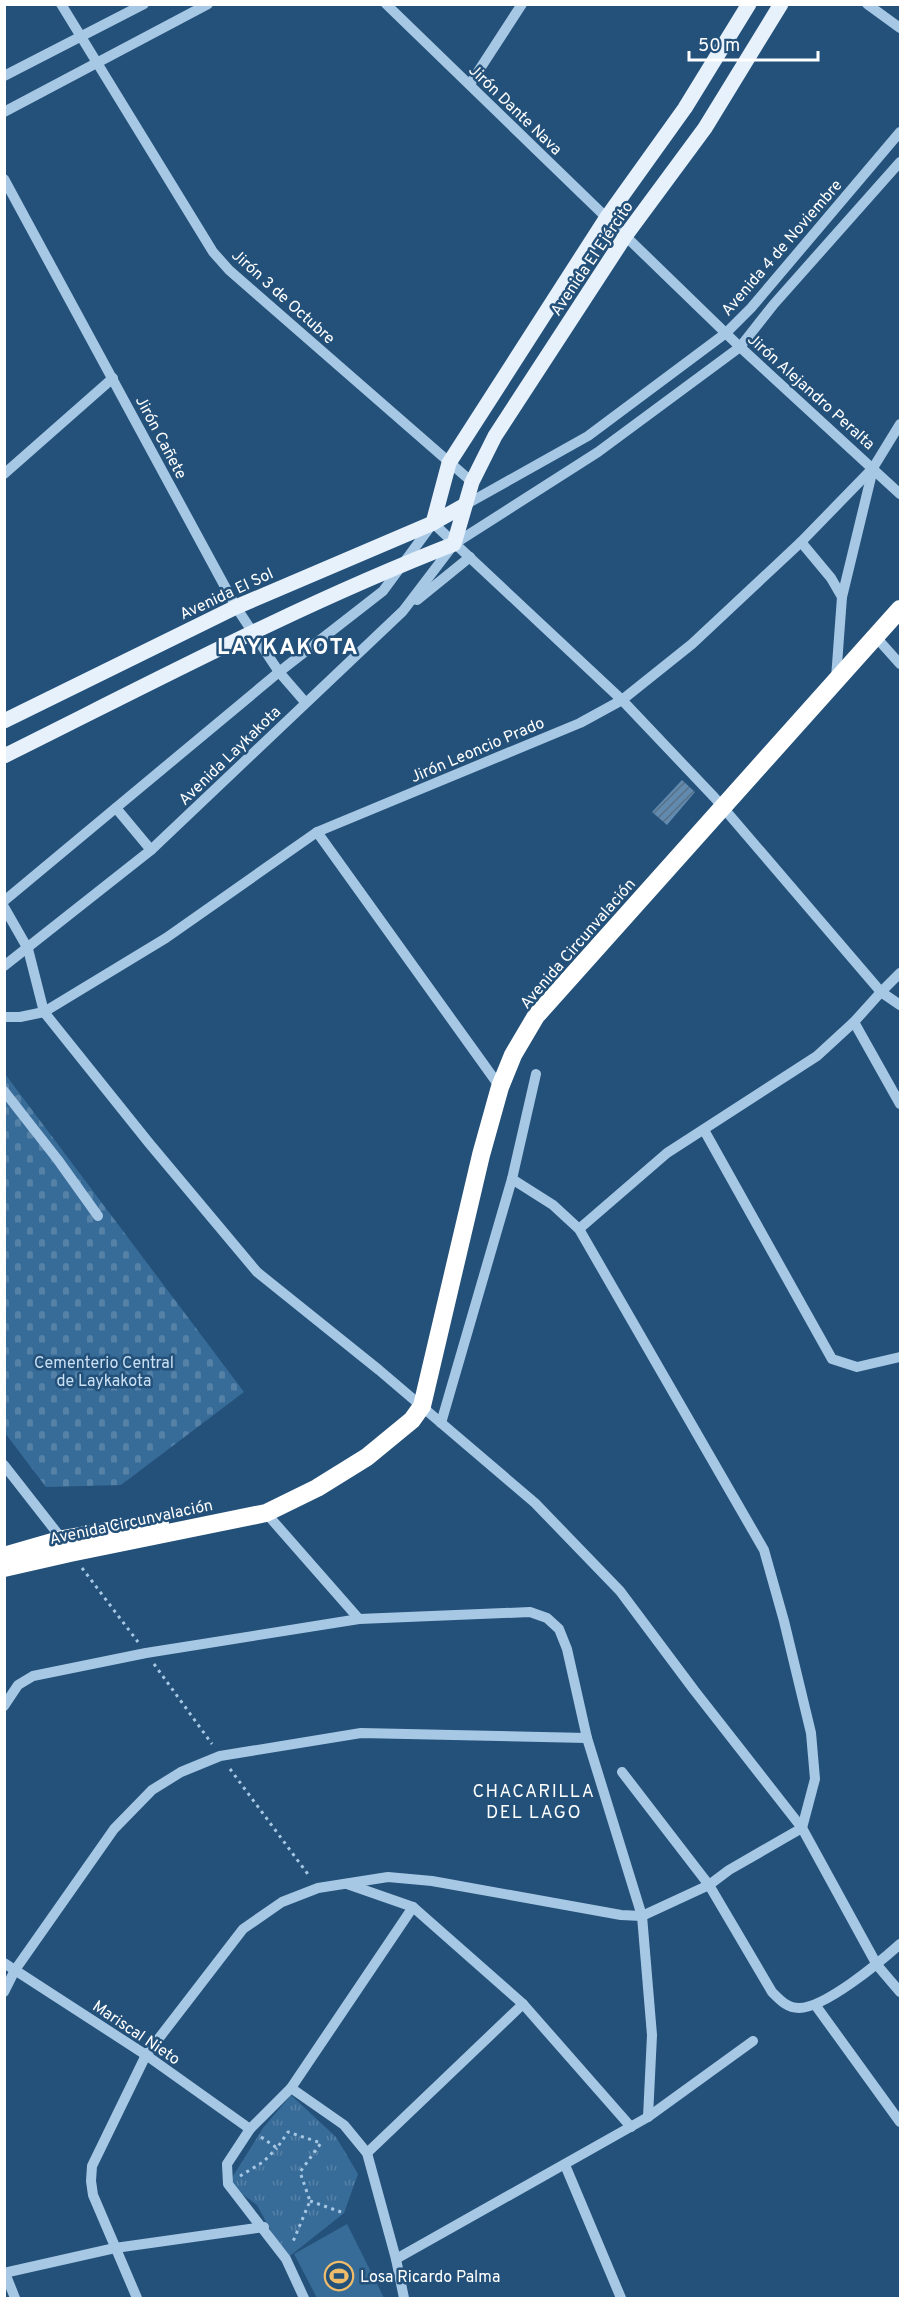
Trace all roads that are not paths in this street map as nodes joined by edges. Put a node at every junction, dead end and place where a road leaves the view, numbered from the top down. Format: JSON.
{"nodes":[{"id":1,"x":61,"y":4,"type":"edge"},
{"id":2,"x":144,"y":4,"type":"edge"},
{"id":3,"x":208,"y":4,"type":"edge"},
{"id":4,"x":387,"y":4,"type":"edge"},
{"id":5,"x":522,"y":4,"type":"edge"},
{"id":6,"x":749,"y":4,"type":"edge"},
{"id":7,"x":781,"y":4,"type":"edge"},
{"id":8,"x":867,"y":4,"type":"edge"},
{"id":9,"x":900,"y":28,"type":"edge"},
{"id":10,"x":81,"y":38,"type":"junction"},
{"id":11,"x":97,"y":63,"type":"junction"},
{"id":12,"x":4,"y":76,"type":"edge"},
{"id":13,"x":470,"y":84,"type":"junction"},
{"id":14,"x":4,"y":112,"type":"edge"},
{"id":15,"x":900,"y":132,"type":"edge"},
{"id":16,"x":900,"y":162,"type":"edge"},
{"id":17,"x":4,"y":179,"type":"edge"},
{"id":18,"x":607,"y":218,"type":"junction"},
{"id":19,"x":626,"y":235,"type":"junction"},
{"id":20,"x":726,"y":333,"type":"junction"},
{"id":21,"x":740,"y":347,"type":"junction"},
{"id":22,"x":113,"y":378,"type":"junction"},
{"id":23,"x":900,"y":424,"type":"edge"},
{"id":24,"x":588,"y":436,"type":"junction"},
{"id":25,"x":598,"y":452,"type":"junction"},
{"id":26,"x":449,"y":463,"type":"junction"},
{"id":27,"x":873,"y":468,"type":"junction"},
{"id":28,"x":4,"y":474,"type":"edge"},
{"id":29,"x":472,"y":483,"type":"junction"},
{"id":30,"x":900,"y":494,"type":"edge"},
{"id":31,"x":465,"y":505,"type":"junction"},
{"id":32,"x":433,"y":523,"type":"junction"},
{"id":33,"x":801,"y":542,"type":"junction"},
{"id":34,"x":454,"y":544,"type":"junction"},
{"id":35,"x":470,"y":557,"type":"junction"},
{"id":36,"x":403,"y":564,"type":"junction"},
{"id":37,"x":842,"y":597,"type":"junction"},
{"id":38,"x":236,"y":607,"type":"junction"},
{"id":39,"x":900,"y":609,"type":"edge"},
{"id":40,"x":403,"y":611,"type":"junction"},
{"id":41,"x":253,"y":633,"type":"junction"},
{"id":42,"x":875,"y":636,"type":"junction"},
{"id":43,"x":900,"y":664,"type":"edge"},
{"id":44,"x":279,"y":672,"type":"junction"},
{"id":45,"x":836,"y":681,"type":"junction"},
{"id":46,"x":621,"y":700,"type":"junction"},
{"id":47,"x":305,"y":702,"type":"junction"},
{"id":48,"x":4,"y":721,"type":"edge"},
{"id":49,"x":4,"y":756,"type":"edge"},
{"id":50,"x":116,"y":808,"type":"junction"},
{"id":51,"x":723,"y":808,"type":"junction"},
{"id":52,"x":317,"y":831,"type":"junction"},
{"id":53,"x":151,"y":850,"type":"junction"},
{"id":54,"x":4,"y":901,"type":"edge"},
{"id":55,"x":4,"y":907,"type":"edge"},
{"id":56,"x":28,"y":949,"type":"junction"},
{"id":57,"x":4,"y":966,"type":"edge"},
{"id":58,"x":900,"y":973,"type":"edge"},
{"id":59,"x":880,"y":992,"type":"junction"},
{"id":60,"x":900,"y":1005,"type":"edge"},
{"id":61,"x":44,"y":1012,"type":"junction"},
{"id":62,"x":4,"y":1017,"type":"edge"},
{"id":63,"x":854,"y":1022,"type":"junction"},
{"id":64,"x":536,"y":1074,"type":"dead end"},
{"id":65,"x":500,"y":1087,"type":"junction"},
{"id":66,"x":4,"y":1091,"type":"edge"},
{"id":67,"x":900,"y":1104,"type":"edge"},
{"id":68,"x":704,"y":1130,"type":"junction"},
{"id":69,"x":512,"y":1179,"type":"junction"},
{"id":70,"x":98,"y":1216,"type":"dead end"},
{"id":71,"x":579,"y":1229,"type":"junction"},
{"id":72,"x":900,"y":1357,"type":"edge"},
{"id":73,"x":422,"y":1406,"type":"junction"},
{"id":74,"x":441,"y":1423,"type":"junction"},
{"id":75,"x":4,"y":1466,"type":"edge"},
{"id":76,"x":266,"y":1513,"type":"junction"},
{"id":77,"x":66,"y":1546,"type":"junction"},
{"id":78,"x":4,"y":1556,"type":"edge"},
{"id":79,"x":4,"y":1568,"type":"edge"},
{"id":80,"x":359,"y":1619,"type":"junction"},
{"id":81,"x":4,"y":1706,"type":"edge"},
{"id":82,"x":587,"y":1738,"type":"junction"},
{"id":83,"x":622,"y":1772,"type":"dead end"},
{"id":84,"x":802,"y":1828,"type":"junction"},
{"id":85,"x":344,"y":1883,"type":"junction"},
{"id":86,"x":709,"y":1885,"type":"junction"},
{"id":87,"x":413,"y":1906,"type":"junction"},
{"id":88,"x":642,"y":1916,"type":"junction"},
{"id":89,"x":900,"y":1944,"type":"edge"},
{"id":90,"x":4,"y":1963,"type":"edge"},
{"id":91,"x":877,"y":1965,"type":"junction"},
{"id":92,"x":15,"y":1970,"type":"junction"},
{"id":93,"x":4,"y":1992,"type":"edge"},
{"id":94,"x":900,"y":1992,"type":"edge"},
{"id":95,"x":523,"y":2004,"type":"junction"},
{"id":96,"x":816,"y":2006,"type":"junction"},
{"id":97,"x":753,"y":2041,"type":"dead end"},
{"id":98,"x":146,"y":2055,"type":"junction"},
{"id":99,"x":291,"y":2088,"type":"junction"},
{"id":100,"x":648,"y":2117,"type":"junction"},
{"id":101,"x":900,"y":2122,"type":"edge"},
{"id":102,"x":631,"y":2127,"type":"junction"},
{"id":103,"x":250,"y":2129,"type":"junction"},
{"id":104,"x":367,"y":2153,"type":"junction"},
{"id":105,"x":565,"y":2165,"type":"junction"},
{"id":106,"x":264,"y":2228,"type":"junction"},
{"id":107,"x":116,"y":2248,"type":"junction"},
{"id":108,"x":396,"y":2259,"type":"junction"},
{"id":109,"x":5,"y":2273,"type":"edge"},
{"id":110,"x":15,"y":2298,"type":"edge"},
{"id":111,"x":137,"y":2298,"type":"edge"},
{"id":112,"x":303,"y":2298,"type":"edge"},
{"id":113,"x":405,"y":2298,"type":"edge"},
{"id":114,"x":621,"y":2298,"type":"edge"}],
"edges":[{"from":1,"to":10,"type":"street","name":"Jirón 3 de Octubre"},
{"from":2,"to":10,"type":"street"},
{"from":3,"to":11,"type":"street"},
{"from":4,"to":13,"type":"street","name":"Jirón Dante Nava"},
{"from":5,"to":13,"type":"street"},
{"from":6,"to":18,"type":"main road","name":"Avenida El Ejército"},
{"from":7,"to":19,"type":"main road","name":"Avenida El Ejército"},
{"from":8,"to":9,"type":"street"},
{"from":10,"to":11,"type":"street","name":"Jirón 3 de Octubre"},
{"from":10,"to":12,"type":"street"},
{"from":11,"to":14,"type":"street"},
{"from":11,"to":26,"type":"street","name":"Jirón 3 de Octubre"},
{"from":13,"to":18,"type":"street","name":"Jirón Dante Nava"},
{"from":15,"to":20,"type":"street","name":"Avenida 4 de Noviembre"},
{"from":16,"to":21,"type":"street"},
{"from":17,"to":22,"type":"street","name":"Jirón Cañete"},
{"from":18,"to":19,"type":"street","name":"Jirón Dante Nava"},
{"from":18,"to":26,"type":"main road","name":"Avenida El Ejército"},
{"from":19,"to":20,"type":"street","name":"Jirón Alejandro Peralta"},
{"from":19,"to":29,"type":"main road","name":"Avenida El Ejército"},
{"from":20,"to":21,"type":"street","name":"Jirón Alejandro Peralta"},
{"from":20,"to":24,"type":"street","name":"Avenida 4 de Noviembre"},
{"from":21,"to":25,"type":"street"},
{"from":21,"to":27,"type":"street","name":"Jirón Alejandro Peralta"},
{"from":22,"to":28,"type":"street"},
{"from":22,"to":38,"type":"street","name":"Jirón Cañete"},
{"from":23,"to":27,"type":"street","name":"Jirón Leoncio Prado"},
{"from":24,"to":25,"type":"street"},
{"from":24,"to":31,"type":"street","name":"Avenida 4 de Noviembre"},
{"from":25,"to":34,"type":"street"},
{"from":26,"to":29,"type":"street","name":"Jirón 3 de Octubre"},
{"from":26,"to":32,"type":"main road","name":"Avenida El Ejército"},
{"from":27,"to":30,"type":"street","name":"Jirón Alejandro Peralta"},
{"from":27,"to":33,"type":"street","name":"Jirón Leoncio Prado"},
{"from":27,"to":37,"type":"street"},
{"from":29,"to":31,"type":"main road","name":"Avenida El Ejército"},
{"from":31,"to":32,"type":"main road","name":"Avenida El Sol"},
{"from":31,"to":34,"type":"main road","name":"Avenida El Ejército"},
{"from":32,"to":34,"type":"street"},
{"from":32,"to":36,"type":"street","name":"Avenida Laykakota"},
{"from":32,"to":38,"type":"main road","name":"Avenida El Sol"},
{"from":33,"to":37,"type":"street"},
{"from":33,"to":46,"type":"street","name":"Jirón Leoncio Prado"},
{"from":34,"to":35,"type":"street"},
{"from":34,"to":36,"type":"main road"},
{"from":34,"to":40,"type":"street","name":"Avenida Laykakota"},
{"from":35,"to":40,"type":"street"},
{"from":35,"to":46,"type":"street"},
{"from":36,"to":41,"type":"main road"},
{"from":36,"to":44,"type":"street","name":"Avenida Laykakota"},
{"from":37,"to":45,"type":"street"},
{"from":38,"to":41,"type":"street","name":"Jirón Cañete"},
{"from":38,"to":48,"type":"main road","name":"Avenida El Sol"},
{"from":39,"to":42,"type":"highway","name":"Avenida Circunvalación"},
{"from":40,"to":47,"type":"street","name":"Avenida Laykakota"},
{"from":41,"to":44,"type":"street","name":"Jirón Cañete"},
{"from":41,"to":49,"type":"main road"},
{"from":42,"to":43,"type":"street"},
{"from":42,"to":45,"type":"highway","name":"Avenida Circunvalación"},
{"from":44,"to":47,"type":"street","name":"Jirón Cañete"},
{"from":44,"to":50,"type":"street","name":"Avenida Laykakota"},
{"from":45,"to":51,"type":"highway","name":"Avenida Circunvalación"},
{"from":46,"to":51,"type":"street"},
{"from":46,"to":52,"type":"street","name":"Jirón Leoncio Prado"},
{"from":47,"to":53,"type":"street","name":"Avenida Laykakota"},
{"from":50,"to":53,"type":"street"},
{"from":50,"to":54,"type":"street","name":"Avenida Laykakota"},
{"from":51,"to":59,"type":"street"},
{"from":51,"to":65,"type":"highway","name":"Avenida Circunvalación"},
{"from":52,"to":61,"type":"street","name":"Jirón Leoncio Prado"},
{"from":52,"to":65,"type":"street"},
{"from":53,"to":56,"type":"street","name":"Avenida Laykakota"},
{"from":55,"to":56,"type":"street"},
{"from":56,"to":57,"type":"street","name":"Avenida Laykakota"},
{"from":56,"to":61,"type":"street"},
{"from":58,"to":59,"type":"street"},
{"from":59,"to":60,"type":"street"},
{"from":59,"to":63,"type":"street"},
{"from":61,"to":62,"type":"street","name":"Jirón Leoncio Prado"},
{"from":61,"to":73,"type":"street"},
{"from":63,"to":67,"type":"street"},
{"from":63,"to":68,"type":"street"},
{"from":64,"to":69,"type":"street"},
{"from":65,"to":73,"type":"highway","name":"Avenida Circunvalación"},
{"from":66,"to":70,"type":"street"},
{"from":68,"to":71,"type":"street"},
{"from":68,"to":72,"type":"street"},
{"from":69,"to":71,"type":"street"},
{"from":69,"to":74,"type":"street"},
{"from":71,"to":84,"type":"street"},
{"from":73,"to":74,"type":"street"},
{"from":73,"to":76,"type":"highway","name":"Avenida Circunvalación"},
{"from":74,"to":84,"type":"street"},
{"from":75,"to":77,"type":"street"},
{"from":76,"to":77,"type":"highway","name":"Avenida Circunvalación"},
{"from":76,"to":80,"type":"street"},
{"from":77,"to":78,"type":"highway","name":"Avenida Circunvalación"},
{"from":77,"to":79,"type":"highway","name":"Avenida Circunvalación"},
{"from":80,"to":81,"type":"street"},
{"from":80,"to":82,"type":"street"},
{"from":82,"to":88,"type":"street"},
{"from":82,"to":92,"type":"street"},
{"from":83,"to":86,"type":"street"},
{"from":84,"to":86,"type":"street"},
{"from":84,"to":91,"type":"street"},
{"from":85,"to":87,"type":"street"},
{"from":85,"to":88,"type":"street"},
{"from":85,"to":98,"type":"street"},
{"from":86,"to":88,"type":"street"},
{"from":86,"to":96,"type":"street"},
{"from":87,"to":95,"type":"street"},
{"from":87,"to":99,"type":"street"},
{"from":88,"to":100,"type":"street"},
{"from":89,"to":91,"type":"street"},
{"from":90,"to":92,"type":"street","name":"Mariscal Nieto"},
{"from":91,"to":94,"type":"street"},
{"from":91,"to":96,"type":"street"},
{"from":92,"to":93,"type":"street"},
{"from":92,"to":98,"type":"street","name":"Mariscal Nieto"},
{"from":95,"to":102,"type":"street"},
{"from":95,"to":104,"type":"street"},
{"from":96,"to":101,"type":"street"},
{"from":97,"to":100,"type":"street"},
{"from":98,"to":103,"type":"street","name":"Mariscal Nieto"},
{"from":98,"to":107,"type":"street"},
{"from":99,"to":103,"type":"street"},
{"from":99,"to":104,"type":"street"},
{"from":100,"to":102,"type":"street"},
{"from":102,"to":105,"type":"street"},
{"from":103,"to":106,"type":"street"},
{"from":104,"to":108,"type":"street"},
{"from":105,"to":108,"type":"street"},
{"from":105,"to":114,"type":"street"},
{"from":106,"to":107,"type":"street"},
{"from":106,"to":112,"type":"street"},
{"from":107,"to":109,"type":"street"},
{"from":107,"to":111,"type":"street"},
{"from":108,"to":113,"type":"street"},
{"from":109,"to":110,"type":"street"}]}
